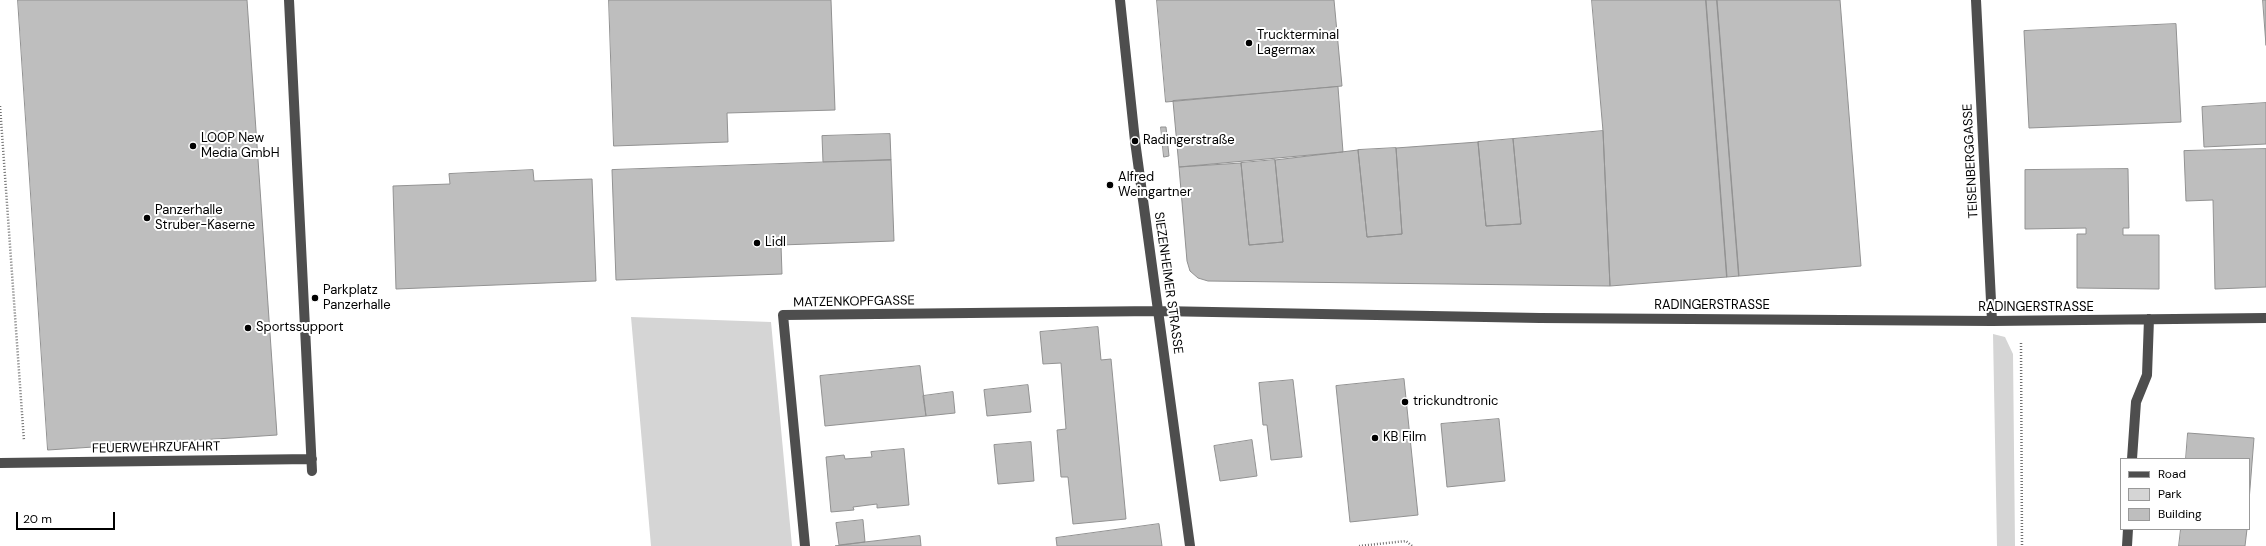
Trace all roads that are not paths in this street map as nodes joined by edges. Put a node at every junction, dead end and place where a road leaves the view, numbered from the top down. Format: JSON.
{"nodes":[{"id":1,"x":289,"y":0,"type":"edge"},
{"id":2,"x":1120,"y":0,"type":"edge"},
{"id":3,"x":1976,"y":0,"type":"edge"},
{"id":4,"x":1158,"y":311,"type":"junction"},
{"id":5,"x":2266,"y":318,"type":"edge"},
{"id":6,"x":2149,"y":319,"type":"junction"},
{"id":7,"x":1992,"y":321,"type":"junction"},
{"id":8,"x":2132,"y":458,"type":"edge"},
{"id":9,"x":312,"y":459,"type":"junction"},
{"id":10,"x":0,"y":463,"type":"edge"},
{"id":11,"x":312,"y":471,"type":"dead end"},
{"id":12,"x":2128,"y":530,"type":"edge"},
{"id":13,"x":805,"y":546,"type":"edge"},
{"id":14,"x":1190,"y":546,"type":"edge"},
{"id":15,"x":2127,"y":546,"type":"edge"}],
"edges":[{"from":1,"to":9,"type":"street"},
{"from":2,"to":4,"type":"street","name":"SIEZENHEIMER STRASSE"},
{"from":3,"to":7,"type":"street","name":"TEISENBERGGASSE"},
{"from":4,"to":7,"type":"street","name":"RADINGERSTRASSE"},
{"from":4,"to":13,"type":"street","name":"MATZENKOPFGASSE"},
{"from":4,"to":14,"type":"street","name":"SIEZENHEIMER STRASSE"},
{"from":5,"to":6,"type":"street","name":"RADINGERSTRASSE"},
{"from":6,"to":7,"type":"street","name":"RADINGERSTRASSE"},
{"from":6,"to":8,"type":"street"},
{"from":9,"to":10,"type":"street","name":"FEUERWEHRZUFAHRT"},
{"from":9,"to":11,"type":"street"},
{"from":12,"to":15,"type":"street"}]}
